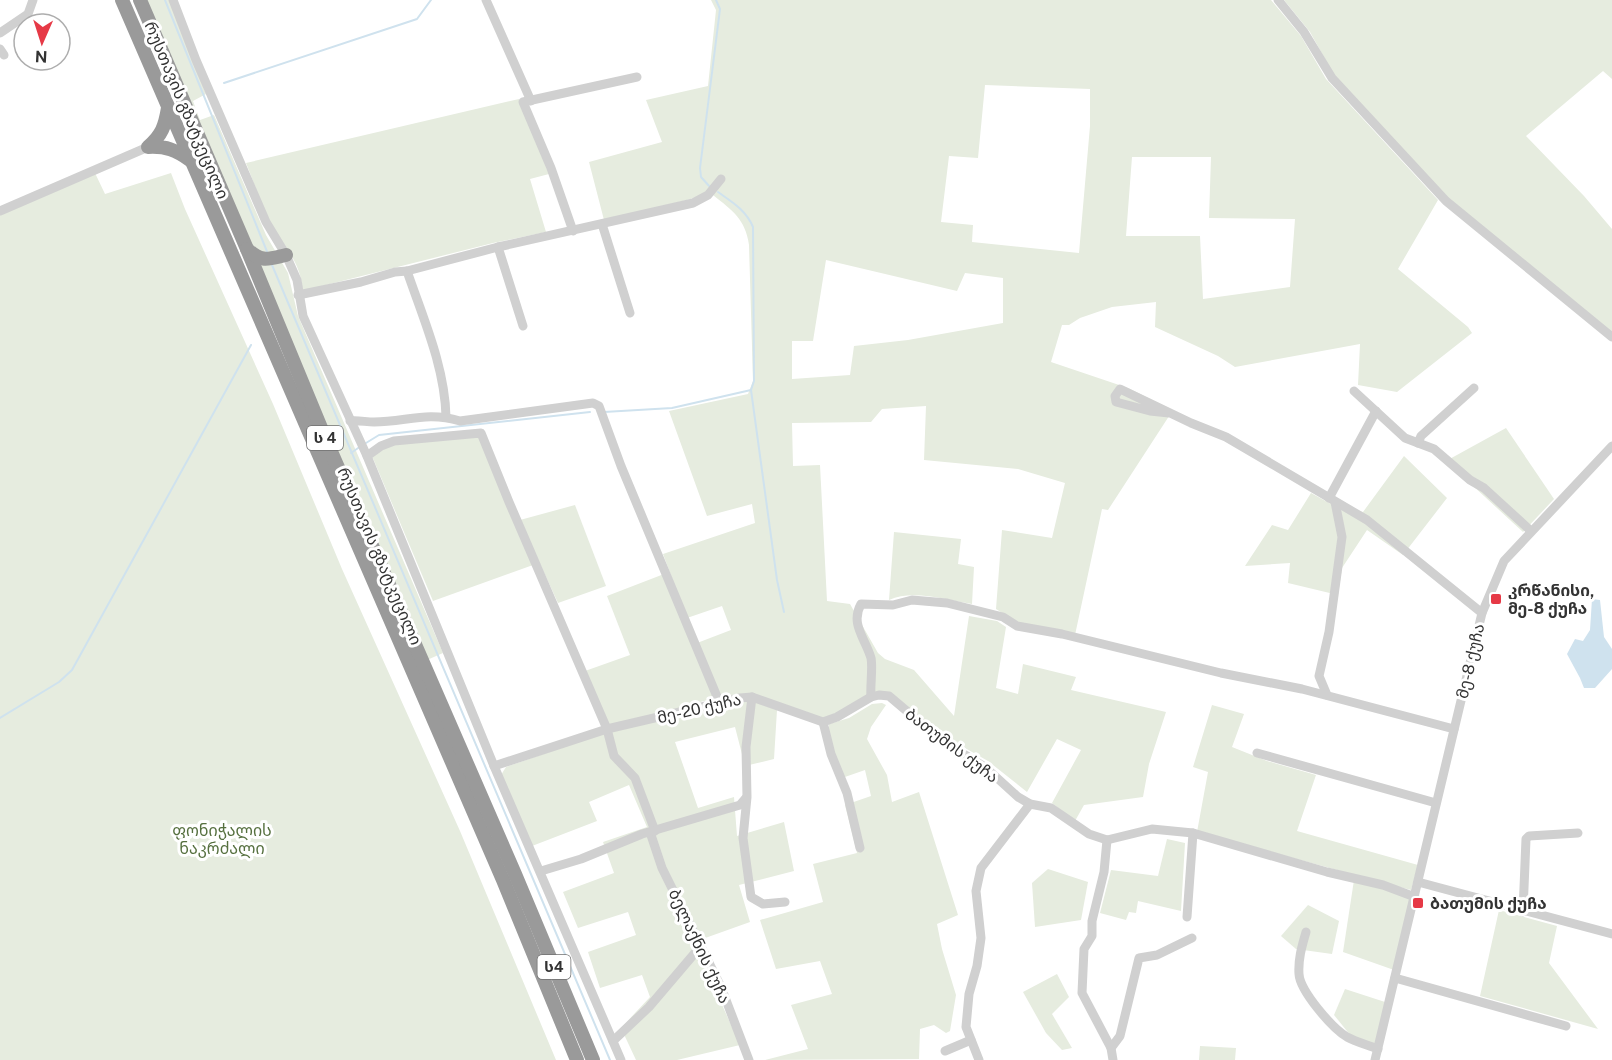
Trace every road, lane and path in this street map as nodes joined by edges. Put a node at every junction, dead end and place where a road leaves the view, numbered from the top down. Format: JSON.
{"nodes":[{"id":1,"x":33,"y":0,"type":"edge"},
{"id":2,"x":122,"y":0,"type":"edge"},
{"id":3,"x":140,"y":0,"type":"edge"},
{"id":4,"x":173,"y":0,"type":"edge"},
{"id":5,"x":486,"y":0,"type":"edge"},
{"id":6,"x":1278,"y":0,"type":"edge"},
{"id":7,"x":0,"y":33,"type":"edge"},
{"id":8,"x":637,"y":77,"type":"dead end"},
{"id":9,"x":531,"y":100,"type":"junction"},
{"id":10,"x":168,"y":108,"type":"junction"},
{"id":11,"x":148,"y":147,"type":"junction"},
{"id":12,"x":191,"y":161,"type":"junction"},
{"id":13,"x":721,"y":179,"type":"dead end"},
{"id":14,"x":0,"y":211,"type":"edge"},
{"id":15,"x":602,"y":224,"type":"junction"},
{"id":16,"x":573,"y":231,"type":"junction"},
{"id":17,"x":498,"y":247,"type":"junction"},
{"id":18,"x":247,"y":249,"type":"junction"},
{"id":19,"x":277,"y":257,"type":"junction"},
{"id":20,"x":407,"y":272,"type":"junction"},
{"id":21,"x":261,"y":282,"type":"junction"},
{"id":22,"x":298,"y":295,"type":"junction"},
{"id":23,"x":630,"y":313,"type":"dead end"},
{"id":24,"x":523,"y":326,"type":"dead end"},
{"id":25,"x":1612,"y":337,"type":"edge"},
{"id":26,"x":1474,"y":388,"type":"dead end"},
{"id":27,"x":1354,"y":392,"type":"dead end"},
{"id":28,"x":1376,"y":411,"type":"junction"},
{"id":29,"x":1169,"y":413,"type":"junction"},
{"id":30,"x":446,"y":417,"type":"junction"},
{"id":31,"x":350,"y":421,"type":"junction"},
{"id":32,"x":1418,"y":443,"type":"junction"},
{"id":33,"x":1612,"y":446,"type":"edge"},
{"id":34,"x":366,"y":453,"type":"junction"},
{"id":35,"x":1332,"y":500,"type":"junction"},
{"id":36,"x":1531,"y":531,"type":"junction"},
{"id":37,"x":1482,"y":613,"type":"junction"},
{"id":38,"x":1319,"y":676,"type":"junction"},
{"id":39,"x":1302,"y":689,"type":"junction"},
{"id":40,"x":1327,"y":695,"type":"junction"},
{"id":41,"x":752,"y":697,"type":"junction"},
{"id":42,"x":871,"y":697,"type":"junction"},
{"id":43,"x":724,"y":702,"type":"junction"},
{"id":44,"x":823,"y":722,"type":"junction"},
{"id":45,"x":607,"y":729,"type":"junction"},
{"id":46,"x":1454,"y":729,"type":"junction"},
{"id":47,"x":1257,"y":753,"type":"dead end"},
{"id":48,"x":494,"y":766,"type":"junction"},
{"id":49,"x":747,"y":797,"type":"junction"},
{"id":50,"x":1436,"y":803,"type":"junction"},
{"id":51,"x":1030,"y":804,"type":"junction"},
{"id":52,"x":653,"y":832,"type":"junction"},
{"id":53,"x":1193,"y":833,"type":"junction"},
{"id":54,"x":1578,"y":834,"type":"dead end"},
{"id":55,"x":1107,"y":840,"type":"junction"},
{"id":56,"x":860,"y":848,"type":"dead end"},
{"id":57,"x":541,"y":872,"type":"junction"},
{"id":58,"x":509,"y":877,"type":"junction"},
{"id":59,"x":1419,"y":882,"type":"junction"},
{"id":60,"x":1415,"y":897,"type":"junction"},
{"id":61,"x":785,"y":902,"type":"dead end"},
{"id":62,"x":1523,"y":912,"type":"junction"},
{"id":63,"x":1187,"y":917,"type":"dead end"},
{"id":64,"x":1306,"y":932,"type":"dead end"},
{"id":65,"x":1612,"y":934,"type":"edge"},
{"id":66,"x":1192,"y":938,"type":"dead end"},
{"id":67,"x":700,"y":947,"type":"junction"},
{"id":68,"x":1395,"y":978,"type":"junction"},
{"id":69,"x":1566,"y":1026,"type":"dead end"},
{"id":70,"x":971,"y":1040,"type":"junction"},
{"id":71,"x":613,"y":1041,"type":"junction"},
{"id":72,"x":1111,"y":1048,"type":"junction"},
{"id":73,"x":1378,"y":1049,"type":"junction"},
{"id":74,"x":945,"y":1051,"type":"dead end"},
{"id":75,"x":578,"y":1060,"type":"edge"},
{"id":76,"x":593,"y":1060,"type":"edge"},
{"id":77,"x":621,"y":1060,"type":"edge"},
{"id":78,"x":749,"y":1060,"type":"edge"},
{"id":79,"x":979,"y":1060,"type":"edge"},
{"id":80,"x":1113,"y":1060,"type":"edge"},
{"id":81,"x":1375,"y":1060,"type":"edge"}],
"edges":[{"from":1,"to":7,"type":"street"},
{"from":2,"to":10,"type":"highway","name":"რუსთავის გზატკეცილი","number":"ს 4"},
{"from":3,"to":18,"type":"highway","name":"რუსთავის გზატკეცილი","number":"ს 4"},
{"from":4,"to":19,"type":"street"},
{"from":5,"to":9,"type":"street"},
{"from":6,"to":25,"type":"street"},
{"from":8,"to":9,"type":"street"},
{"from":9,"to":16,"type":"street"},
{"from":10,"to":11,"type":"highway"},
{"from":10,"to":12,"type":"highway","name":"რუსთავის გზატკეცილი","number":"ს 4"},
{"from":11,"to":12,"type":"highway"},
{"from":11,"to":14,"type":"street"},
{"from":12,"to":58,"type":"highway","name":"რუსთავის გზატკეცილი","number":"ს 4"},
{"from":13,"to":15,"type":"street"},
{"from":15,"to":16,"type":"street"},
{"from":15,"to":23,"type":"street"},
{"from":16,"to":17,"type":"street"},
{"from":17,"to":20,"type":"street"},
{"from":17,"to":24,"type":"street"},
{"from":18,"to":19,"type":"highway"},
{"from":18,"to":21,"type":"highway","name":"რუსთავის გზატკეცილი","number":"ს 4"},
{"from":19,"to":21,"type":"highway"},
{"from":19,"to":22,"type":"street"},
{"from":20,"to":22,"type":"street"},
{"from":20,"to":30,"type":"street"},
{"from":21,"to":58,"type":"highway","name":"რუსთავის გზატკეცილი","number":"ს 4"},
{"from":22,"to":31,"type":"street"},
{"from":26,"to":32,"type":"street"},
{"from":27,"to":28,"type":"street"},
{"from":28,"to":32,"type":"street"},
{"from":28,"to":35,"type":"street"},
{"from":29,"to":29,"type":"street"},
{"from":29,"to":35,"type":"street"},
{"from":30,"to":31,"type":"street"},
{"from":30,"to":43,"type":"street"},
{"from":31,"to":34,"type":"street"},
{"from":32,"to":36,"type":"street"},
{"from":33,"to":36,"type":"street","name":"მე-8 ქუჩა"},
{"from":34,"to":45,"type":"street","name":"ბელაქნის ქუჩა"},
{"from":34,"to":48,"type":"street"},
{"from":35,"to":37,"type":"street"},
{"from":35,"to":38,"type":"street"},
{"from":36,"to":37,"type":"street","name":"მე-8 ქუჩა"},
{"from":37,"to":46,"type":"street","name":"მე-8 ქუჩა"},
{"from":38,"to":39,"type":"street"},
{"from":38,"to":40,"type":"street"},
{"from":39,"to":40,"type":"street"},
{"from":39,"to":42,"type":"street"},
{"from":40,"to":46,"type":"street"},
{"from":41,"to":43,"type":"street","name":"მე-20 ქუჩა"},
{"from":41,"to":44,"type":"street","name":"მე-20 ქუჩა"},
{"from":41,"to":49,"type":"street"},
{"from":42,"to":44,"type":"street"},
{"from":42,"to":51,"type":"street","name":"ბათუმის ქუჩა"},
{"from":43,"to":45,"type":"street","name":"მე-20 ქუჩა"},
{"from":44,"to":56,"type":"street"},
{"from":45,"to":48,"type":"street","name":"მე-20 ქუჩა"},
{"from":45,"to":52,"type":"street","name":"ბელაქნის ქუჩა"},
{"from":46,"to":50,"type":"street","name":"მე-8 ქუჩა"},
{"from":47,"to":50,"type":"street"},
{"from":48,"to":57,"type":"street"},
{"from":49,"to":52,"type":"street"},
{"from":49,"to":61,"type":"street"},
{"from":50,"to":59,"type":"street","name":"მე-8 ქუჩა"},
{"from":51,"to":55,"type":"street","name":"ბათუმის ქუჩა"},
{"from":51,"to":70,"type":"street"},
{"from":52,"to":57,"type":"street"},
{"from":52,"to":67,"type":"street","name":"ბელაქნის ქუჩა"},
{"from":53,"to":55,"type":"street"},
{"from":53,"to":60,"type":"street"},
{"from":53,"to":63,"type":"street"},
{"from":54,"to":62,"type":"street"},
{"from":55,"to":72,"type":"street"},
{"from":57,"to":71,"type":"street"},
{"from":58,"to":75,"type":"highway","name":"რუსთავის გზატკეცილი","number":"ს4"},
{"from":58,"to":76,"type":"highway","name":"რუსთავის გზატკეცილი","number":"ს4"},
{"from":59,"to":60,"type":"street","name":"მე-8 ქუჩა"},
{"from":59,"to":62,"type":"street"},
{"from":60,"to":68,"type":"street","name":"მე-8 ქუჩა"},
{"from":62,"to":65,"type":"street"},
{"from":64,"to":73,"type":"street"},
{"from":66,"to":72,"type":"street"},
{"from":67,"to":71,"type":"street"},
{"from":67,"to":78,"type":"street","name":"ბელაქნის ქუჩა"},
{"from":68,"to":69,"type":"street"},
{"from":68,"to":73,"type":"street","name":"მე-8 ქუჩა"},
{"from":70,"to":74,"type":"street"},
{"from":70,"to":79,"type":"street"},
{"from":71,"to":77,"type":"street"},
{"from":72,"to":80,"type":"street"},
{"from":73,"to":81,"type":"street","name":"მე-8 ქუჩა"}]}
